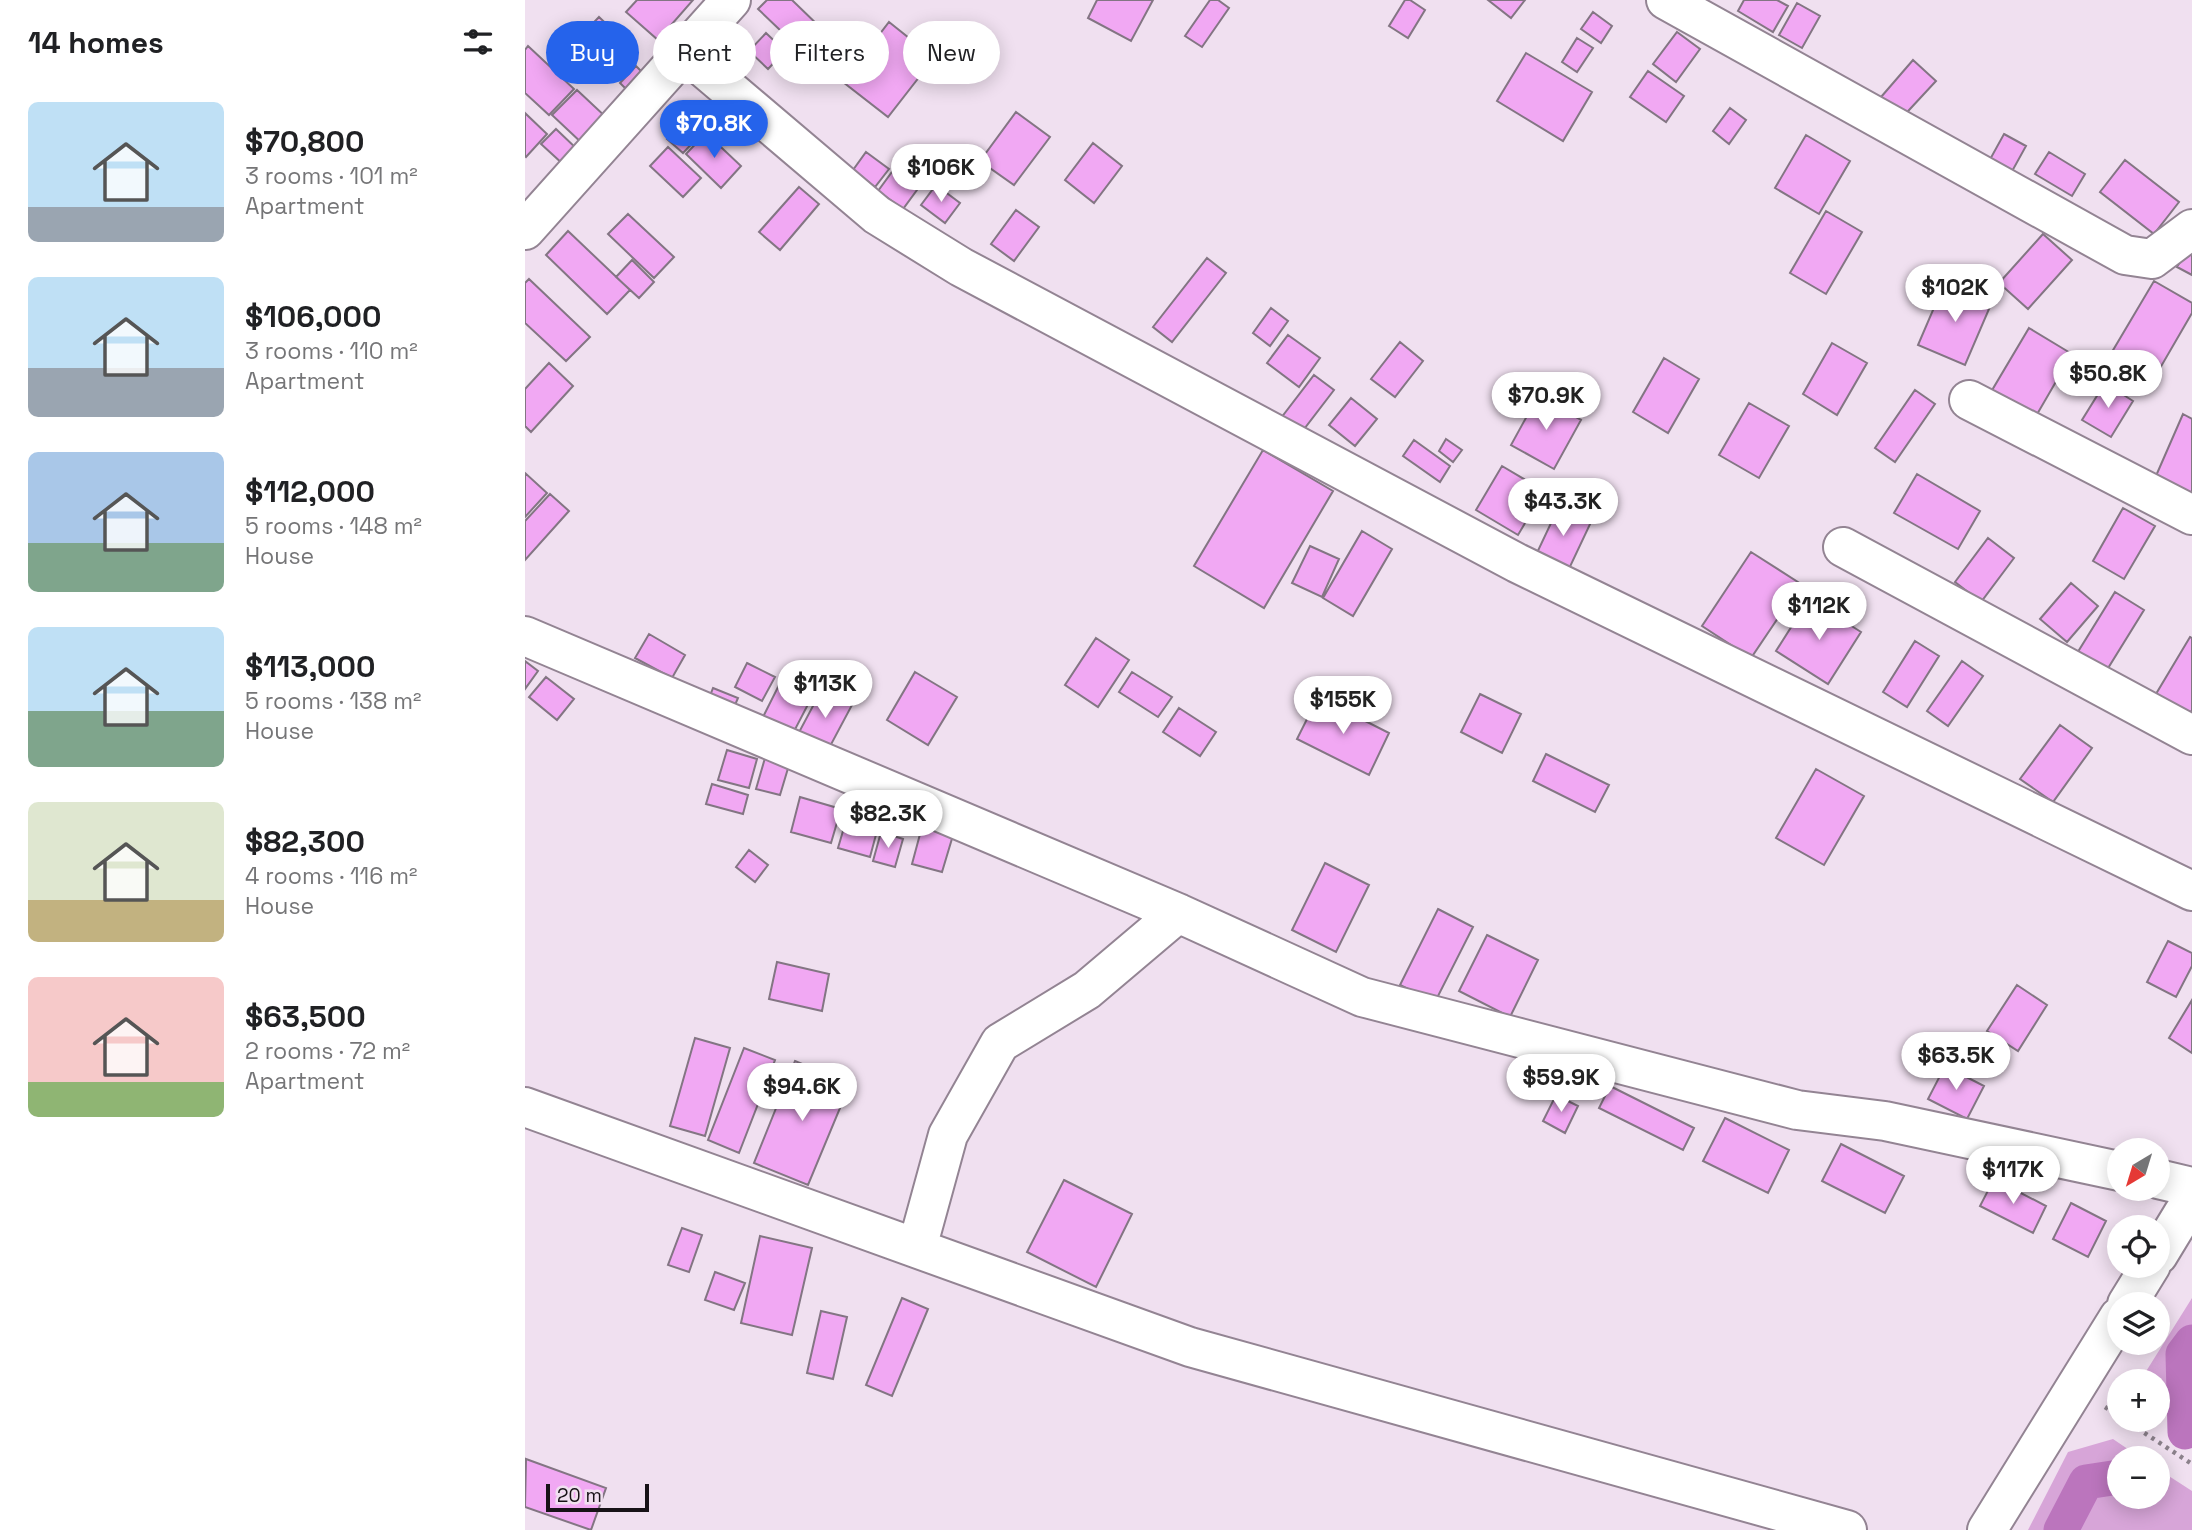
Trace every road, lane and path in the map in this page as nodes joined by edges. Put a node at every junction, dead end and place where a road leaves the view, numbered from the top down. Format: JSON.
{"nodes":[{"id":1,"x":731,"y":0,"type":"edge"},
{"id":2,"x":1666,"y":0,"type":"edge"},
{"id":3,"x":712,"y":21,"type":"edge"},
{"id":4,"x":656,"y":84,"type":"edge"},
{"id":5,"x":723,"y":84,"type":"edge"},
{"id":6,"x":2192,"y":229,"type":"edge"},
{"id":7,"x":525,"y":230,"type":"edge"},
{"id":8,"x":1969,"y":400,"type":"dead end"},
{"id":9,"x":2192,"y":515,"type":"edge"},
{"id":10,"x":1843,"y":547,"type":"dead end"},
{"id":11,"x":525,"y":636,"type":"edge"},
{"id":12,"x":2192,"y":735,"type":"edge"},
{"id":13,"x":2192,"y":891,"type":"edge"},
{"id":14,"x":1178,"y":913,"type":"junction"},
{"id":15,"x":525,"y":1108,"type":"edge"},
{"id":16,"x":2107,"y":1168,"type":"edge"},
{"id":17,"x":2170,"y":1182,"type":"edge"},
{"id":18,"x":2192,"y":1187,"type":"edge"},
{"id":19,"x":2192,"y":1199,"type":"edge"},
{"id":20,"x":2170,"y":1235,"type":"edge"},
{"id":21,"x":918,"y":1248,"type":"junction"},
{"id":22,"x":2107,"y":1336,"type":"edge"},
{"id":23,"x":2143,"y":1432,"type":"edge"},
{"id":24,"x":2192,"y":1464,"type":"edge"},
{"id":25,"x":1847,"y":1530,"type":"edge"},
{"id":26,"x":1987,"y":1530,"type":"edge"}],
"edges":[{"from":1,"to":3,"type":"street"},
{"from":2,"to":6,"type":"street"},
{"from":4,"to":7,"type":"street"},
{"from":5,"to":13,"type":"street"},
{"from":8,"to":9,"type":"street"},
{"from":10,"to":12,"type":"street"},
{"from":11,"to":14,"type":"street"},
{"from":14,"to":16,"type":"street"},
{"from":14,"to":21,"type":"street"},
{"from":15,"to":21,"type":"street"},
{"from":17,"to":18,"type":"street"},
{"from":19,"to":20,"type":"street"},
{"from":21,"to":25,"type":"street"},
{"from":22,"to":26,"type":"street"},
{"from":23,"to":24,"type":"path"}]}
